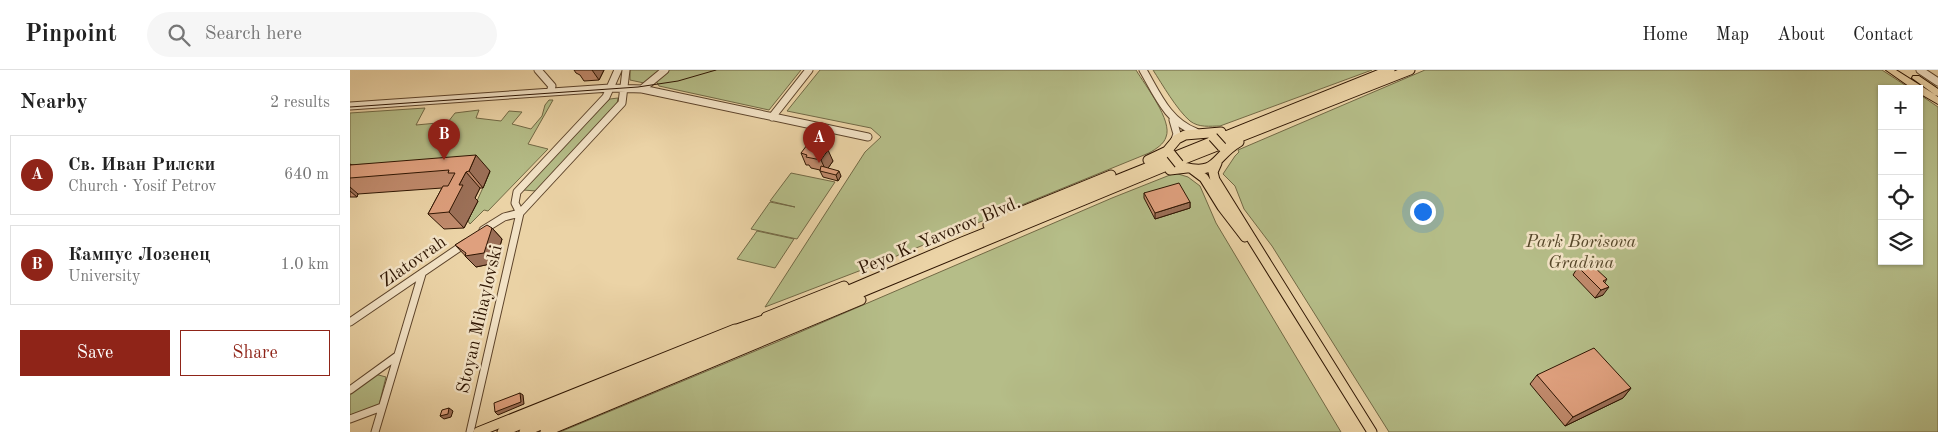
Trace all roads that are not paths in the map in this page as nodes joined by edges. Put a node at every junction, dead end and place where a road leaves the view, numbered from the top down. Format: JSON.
{"nodes":[{"id":1,"x":538,"y":70,"type":"edge"},
{"id":2,"x":618,"y":70,"type":"edge"},
{"id":3,"x":626,"y":70,"type":"edge"},
{"id":4,"x":666,"y":70,"type":"edge"},
{"id":5,"x":809,"y":70,"type":"edge"},
{"id":6,"x":1143,"y":70,"type":"edge"},
{"id":7,"x":1410,"y":70,"type":"edge"},
{"id":8,"x":1890,"y":70,"type":"edge"},
{"id":9,"x":1903,"y":70,"type":"edge"},
{"id":10,"x":1912,"y":70,"type":"edge"},
{"id":11,"x":1920,"y":70,"type":"edge"},
{"id":12,"x":1392,"y":72,"type":"edge"},
{"id":13,"x":1938,"y":74,"type":"edge"},
{"id":14,"x":1931,"y":78,"type":"junction"},
{"id":15,"x":1938,"y":82,"type":"edge"},
{"id":16,"x":1938,"y":87,"type":"edge"},
{"id":17,"x":610,"y":88,"type":"junction"},
{"id":18,"x":622,"y":89,"type":"junction"},
{"id":19,"x":642,"y":90,"type":"junction"},
{"id":20,"x":550,"y":92,"type":"junction"},
{"id":21,"x":1938,"y":92,"type":"edge"},
{"id":22,"x":1938,"y":101,"type":"edge"},
{"id":23,"x":350,"y":106,"type":"edge"},
{"id":24,"x":772,"y":117,"type":"junction"},
{"id":25,"x":1173,"y":119,"type":"junction"},
{"id":26,"x":1206,"y":135,"type":"junction"},
{"id":27,"x":868,"y":137,"type":"dead end"},
{"id":28,"x":1172,"y":147,"type":"junction"},
{"id":29,"x":1222,"y":147,"type":"joint"},
{"id":30,"x":1220,"y":160,"type":"junction"},
{"id":31,"x":1186,"y":167,"type":"junction"},
{"id":32,"x":520,"y":212,"type":"junction"},
{"id":33,"x":476,"y":235,"type":"edge"},
{"id":34,"x":470,"y":240,"type":"edge"},
{"id":35,"x":1262,"y":255,"type":"junction"},
{"id":36,"x":914,"y":258,"type":"junction"},
{"id":37,"x":422,"y":274,"type":"junction"},
{"id":38,"x":922,"y":274,"type":"junction"},
{"id":39,"x":848,"y":295,"type":"junction"},
{"id":40,"x":350,"y":322,"type":"edge"},
{"id":41,"x":731,"y":331,"type":"junction"},
{"id":42,"x":736,"y":353,"type":"junction"},
{"id":43,"x":398,"y":356,"type":"junction"},
{"id":44,"x":350,"y":390,"type":"edge"},
{"id":45,"x":609,"y":393,"type":"junction"},
{"id":46,"x":382,"y":407,"type":"junction"},
{"id":47,"x":350,"y":419,"type":"edge"},
{"id":48,"x":375,"y":432,"type":"edge"},
{"id":49,"x":470,"y":432,"type":"edge"},
{"id":50,"x":478,"y":432,"type":"edge"},
{"id":51,"x":502,"y":432,"type":"edge"},
{"id":52,"x":524,"y":432,"type":"edge"},
{"id":53,"x":545,"y":432,"type":"edge"},
{"id":54,"x":1372,"y":432,"type":"edge"}],
"edges":[{"from":1,"to":20,"type":"street"},
{"from":2,"to":17,"type":"street"},
{"from":3,"to":18,"type":"street"},
{"from":4,"to":19,"type":"street"},
{"from":5,"to":24,"type":"street"},
{"from":6,"to":25,"type":"street"},
{"from":7,"to":12,"type":"main road","name":"Peyo K. Yavorov Blvd."},
{"from":8,"to":22,"type":"highway"},
{"from":9,"to":21,"type":"highway"},
{"from":10,"to":16,"type":"highway"},
{"from":11,"to":14,"type":"street"},
{"from":12,"to":26,"type":"main road"},
{"from":12,"to":30,"type":"main road"},
{"from":12,"to":39,"type":"main road","name":"Peyo K. Yavorov Blvd."},
{"from":13,"to":14,"type":"street"},
{"from":14,"to":15,"type":"street"},
{"from":17,"to":18,"type":"street"},
{"from":17,"to":20,"type":"street"},
{"from":17,"to":32,"type":"street"},
{"from":18,"to":19,"type":"street"},
{"from":18,"to":32,"type":"street"},
{"from":19,"to":24,"type":"street"},
{"from":20,"to":23,"type":"street"},
{"from":24,"to":27,"type":"street"},
{"from":25,"to":26,"type":"street"},
{"from":25,"to":28,"type":"street"},
{"from":26,"to":28,"type":"main road"},
{"from":26,"to":29,"type":"main road","bridge":true},
{"from":28,"to":31,"type":"main road","bridge":true},
{"from":28,"to":36,"type":"main road"},
{"from":29,"to":30,"type":"main road"},
{"from":30,"to":31,"type":"main road"},
{"from":30,"to":35,"type":"main road"},
{"from":31,"to":35,"type":"main road"},
{"from":31,"to":38,"type":"main road"},
{"from":32,"to":33,"type":"street"},
{"from":32,"to":49,"type":"street","name":"Stoyan Mihaylovski"},
{"from":34,"to":37,"type":"street","name":"Zlatovrah"},
{"from":35,"to":54,"type":"main road"},
{"from":36,"to":39,"type":"main road"},
{"from":36,"to":41,"type":"main road"},
{"from":37,"to":40,"type":"street","name":"Zlatovrah"},
{"from":37,"to":43,"type":"street"},
{"from":38,"to":39,"type":"main road"},
{"from":38,"to":42,"type":"main road"},
{"from":39,"to":41,"type":"main road"},
{"from":39,"to":42,"type":"main road"},
{"from":39,"to":45,"type":"main road","name":"Peyo K. Yavorov Blvd."},
{"from":41,"to":50,"type":"main road"},
{"from":42,"to":53,"type":"main road"},
{"from":43,"to":44,"type":"street"},
{"from":43,"to":46,"type":"street"},
{"from":45,"to":51,"type":"main road","name":"Peyo K. Yavorov Blvd."},
{"from":45,"to":52,"type":"main road","name":"Peyo K. Yavorov Blvd."},
{"from":46,"to":47,"type":"street"},
{"from":46,"to":48,"type":"street"}]}
